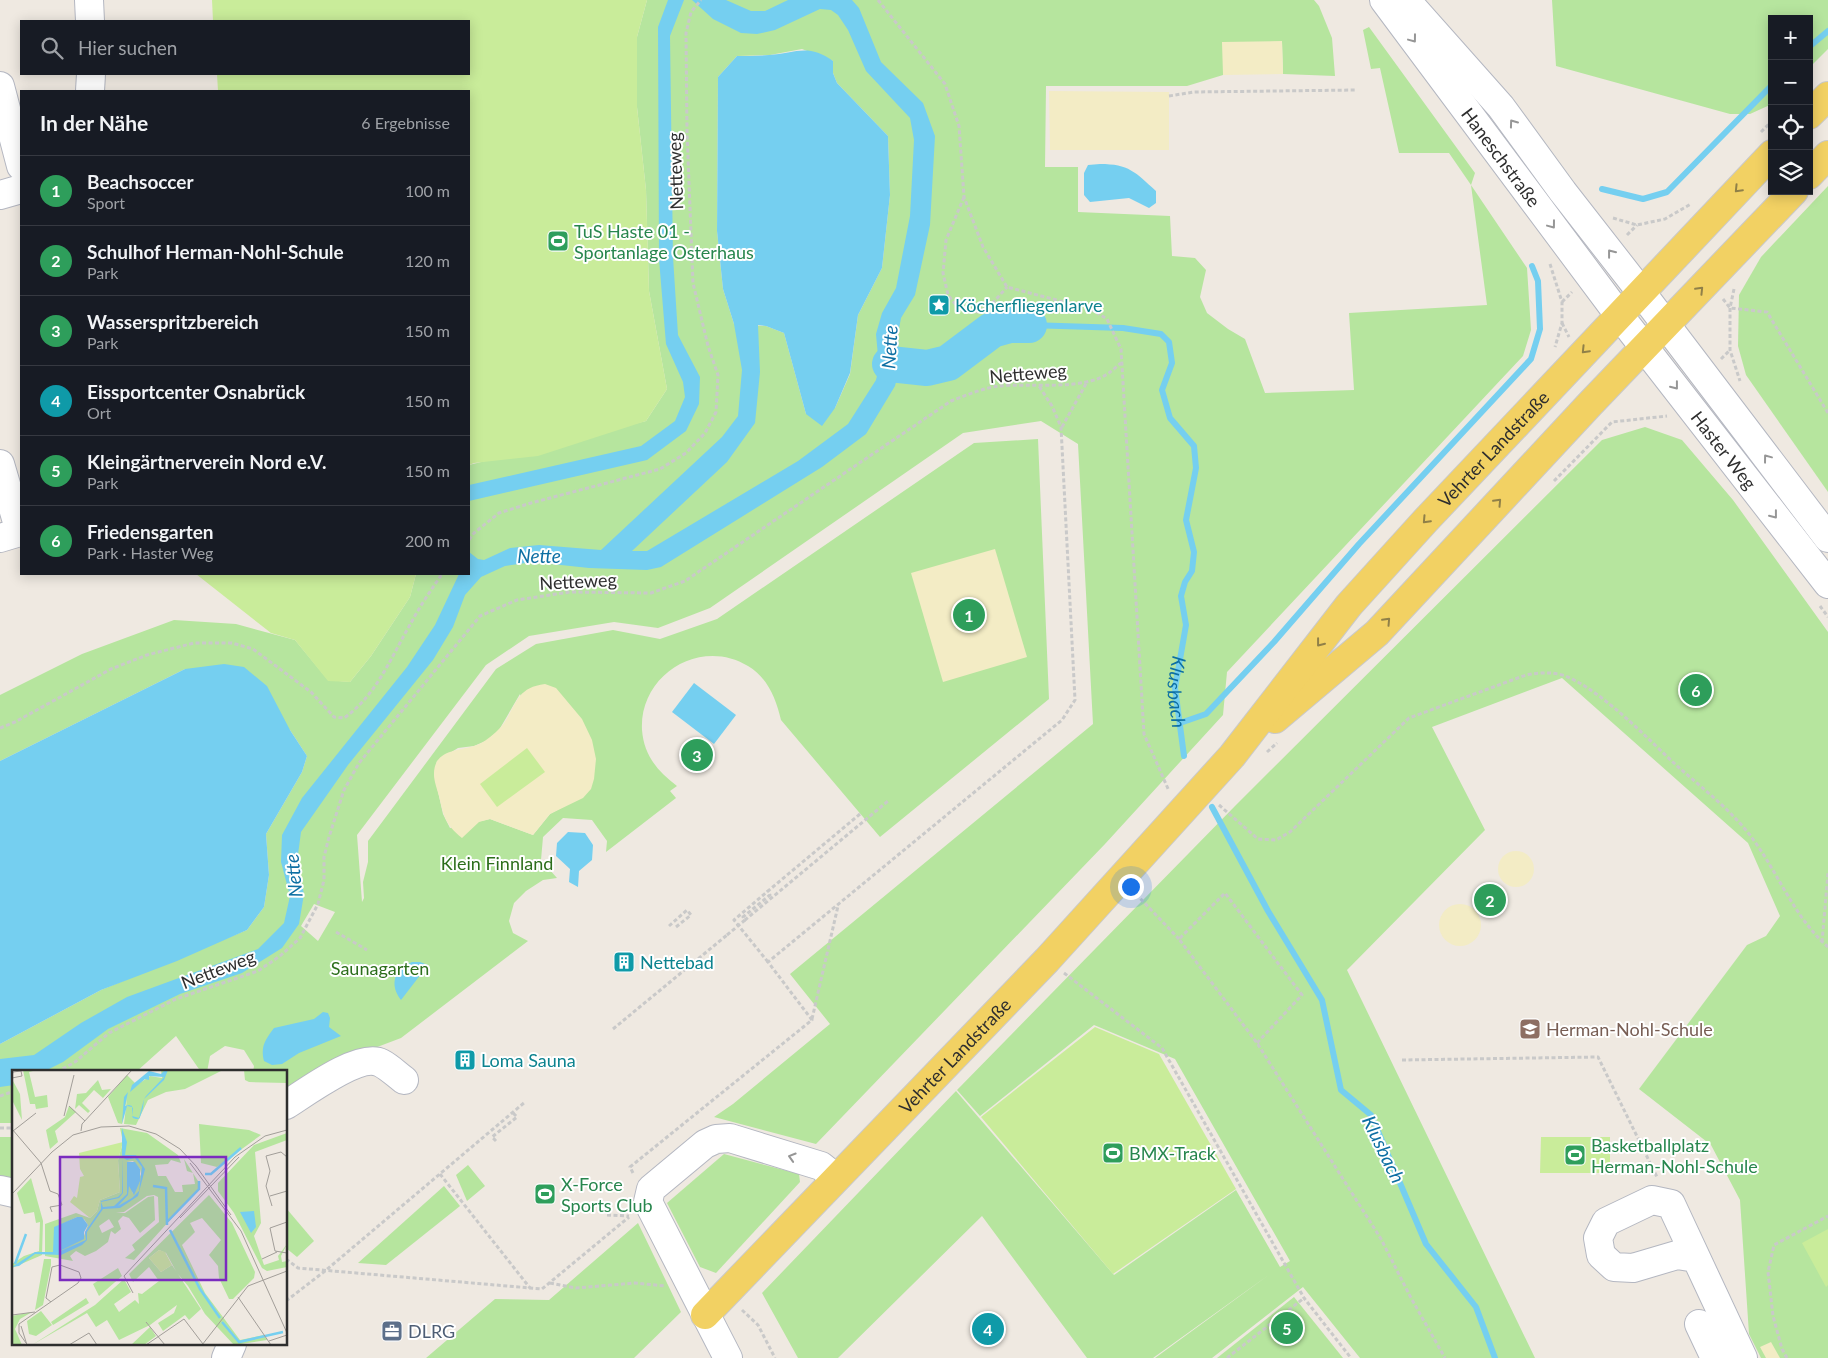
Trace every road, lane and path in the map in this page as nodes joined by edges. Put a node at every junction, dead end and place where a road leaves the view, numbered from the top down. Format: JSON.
{"nodes":[{"id":1,"x":89,"y":0,"type":"edge"},
{"id":2,"x":701,"y":0,"type":"edge"},
{"id":3,"x":878,"y":0,"type":"edge"},
{"id":4,"x":1384,"y":0,"type":"edge"},
{"id":5,"x":1406,"y":0,"type":"edge"},
{"id":6,"x":90,"y":20,"type":"edge"},
{"id":7,"x":91,"y":75,"type":"edge"},
{"id":8,"x":0,"y":86,"type":"edge"},
{"id":9,"x":90,"y":90,"type":"edge"},
{"id":10,"x":1355,"y":90,"type":"dead end"},
{"id":11,"x":1169,"y":96,"type":"dead end"},
{"id":12,"x":1828,"y":96,"type":"edge"},
{"id":13,"x":1813,"y":111,"type":"edge"},
{"id":14,"x":1828,"y":155,"type":"edge"},
{"id":15,"x":1768,"y":158,"type":"edge"},
{"id":16,"x":20,"y":162,"type":"edge"},
{"id":17,"x":1813,"y":171,"type":"edge"},
{"id":18,"x":20,"y":189,"type":"edge"},
{"id":19,"x":0,"y":195,"type":"edge"},
{"id":20,"x":1790,"y":195,"type":"edge"},
{"id":21,"x":964,"y":196,"type":"junction"},
{"id":22,"x":1665,"y":219,"type":"dead end"},
{"id":23,"x":1637,"y":225,"type":"dead end"},
{"id":24,"x":1008,"y":286,"type":"junction"},
{"id":25,"x":1641,"y":292,"type":"junction"},
{"id":26,"x":1562,"y":302,"type":"dead end"},
{"id":27,"x":1619,"y":315,"type":"junction"},
{"id":28,"x":1562,"y":323,"type":"dead end"},
{"id":29,"x":1666,"y":325,"type":"junction"},
{"id":30,"x":1645,"y":348,"type":"junction"},
{"id":31,"x":1730,"y":350,"type":"dead end"},
{"id":32,"x":1121,"y":363,"type":"junction"},
{"id":33,"x":1088,"y":382,"type":"junction"},
{"id":34,"x":1039,"y":386,"type":"junction"},
{"id":35,"x":1828,"y":413,"type":"edge"},
{"id":36,"x":1667,"y":416,"type":"dead end"},
{"id":37,"x":1612,"y":422,"type":"dead end"},
{"id":38,"x":1061,"y":427,"type":"junction"},
{"id":39,"x":0,"y":464,"type":"edge"},
{"id":40,"x":14,"y":536,"type":"edge"},
{"id":41,"x":1828,"y":538,"type":"edge"},
{"id":42,"x":470,"y":539,"type":"edge"},
{"id":43,"x":441,"y":575,"type":"edge"},
{"id":44,"x":1828,"y":584,"type":"edge"},
{"id":45,"x":0,"y":728,"type":"edge"},
{"id":46,"x":1232,"y":756,"type":"junction"},
{"id":47,"x":1213,"y":799,"type":"dead end"},
{"id":48,"x":888,"y":800,"type":"dead end"},
{"id":49,"x":1179,"y":813,"type":"junction"},
{"id":50,"x":860,"y":814,"type":"dead end"},
{"id":51,"x":1828,"y":873,"type":"edge"},
{"id":52,"x":1120,"y":878,"type":"junction"},
{"id":53,"x":768,"y":891,"type":"junction"},
{"id":54,"x":838,"y":904,"type":"junction"},
{"id":55,"x":691,"y":914,"type":"junction"},
{"id":56,"x":680,"y":917,"type":"junction"},
{"id":57,"x":744,"y":919,"type":"junction"},
{"id":58,"x":672,"y":921,"type":"junction"},
{"id":59,"x":669,"y":926,"type":"dead end"},
{"id":60,"x":336,"y":932,"type":"dead end"},
{"id":61,"x":1179,"y":939,"type":"junction"},
{"id":62,"x":1822,"y":942,"type":"junction"},
{"id":63,"x":1828,"y":947,"type":"edge"},
{"id":64,"x":366,"y":950,"type":"dead end"},
{"id":65,"x":1047,"y":960,"type":"junction"},
{"id":66,"x":768,"y":962,"type":"junction"},
{"id":67,"x":812,"y":1020,"type":"junction"},
{"id":68,"x":613,"y":1029,"type":"dead end"},
{"id":69,"x":1257,"y":1043,"type":"junction"},
{"id":70,"x":1402,"y":1060,"type":"dead end"},
{"id":71,"x":61,"y":1070,"type":"edge"},
{"id":72,"x":404,"y":1080,"type":"dead end"},
{"id":73,"x":12,"y":1092,"type":"edge"},
{"id":74,"x":0,"y":1096,"type":"edge"},
{"id":75,"x":525,"y":1102,"type":"dead end"},
{"id":76,"x":288,"y":1104,"type":"edge"},
{"id":77,"x":513,"y":1113,"type":"junction"},
{"id":78,"x":488,"y":1133,"type":"junction"},
{"id":79,"x":492,"y":1137,"type":"junction"},
{"id":80,"x":496,"y":1141,"type":"dead end"},
{"id":81,"x":440,"y":1174,"type":"junction"},
{"id":82,"x":836,"y":1178,"type":"junction"},
{"id":83,"x":1671,"y":1204,"type":"junction"},
{"id":84,"x":639,"y":1209,"type":"junction"},
{"id":85,"x":607,"y":1215,"type":"dead end"},
{"id":86,"x":1828,"y":1216,"type":"edge"},
{"id":87,"x":1696,"y":1258,"type":"junction"},
{"id":88,"x":288,"y":1260,"type":"edge"},
{"id":89,"x":325,"y":1271,"type":"junction"},
{"id":90,"x":549,"y":1283,"type":"junction"},
{"id":91,"x":689,"y":1284,"type":"junction"},
{"id":92,"x":530,"y":1288,"type":"junction"},
{"id":93,"x":1304,"y":1298,"type":"junction"},
{"id":94,"x":288,"y":1299,"type":"edge"},
{"id":95,"x":739,"y":1307,"type":"dead end"},
{"id":96,"x":705,"y":1314,"type":"junction"},
{"id":97,"x":1699,"y":1324,"type":"dead end"},
{"id":98,"x":231,"y":1346,"type":"edge"},
{"id":99,"x":226,"y":1358,"type":"edge"},
{"id":100,"x":728,"y":1358,"type":"edge"},
{"id":101,"x":775,"y":1358,"type":"edge"},
{"id":102,"x":1227,"y":1358,"type":"edge"},
{"id":103,"x":1351,"y":1358,"type":"edge"},
{"id":104,"x":1445,"y":1358,"type":"edge"},
{"id":105,"x":1715,"y":1358,"type":"edge"},
{"id":106,"x":1743,"y":1358,"type":"edge"},
{"id":107,"x":1787,"y":1358,"type":"edge"}],
"edges":[{"from":1,"to":6,"type":"street"},
{"from":2,"to":42,"type":"path","name":"Netteweg"},
{"from":3,"to":21,"type":"path"},
{"from":4,"to":27,"type":"street","name":"Haneschstraße","one_way":true},
{"from":25,"to":5,"type":"street","name":"Haneschstraße","one_way":true},
{"from":7,"to":9,"type":"street"},
{"from":8,"to":16,"type":"street"},
{"from":10,"to":11,"type":"path"},
{"from":12,"to":13,"type":"main road"},
{"from":14,"to":17,"type":"main road"},
{"from":15,"to":25,"type":"main road","name":"Vehrter Landstraße","one_way":true},
{"from":18,"to":19,"type":"street"},
{"from":29,"to":20,"type":"main road","name":"Vehrter Landstraße","one_way":true},
{"from":21,"to":24,"type":"path"},
{"from":21,"to":24,"type":"path"},
{"from":22,"to":23,"type":"path"},
{"from":24,"to":32,"type":"path"},
{"from":25,"to":27,"type":"main road","name":"Vehrter Landstraße"},
{"from":25,"to":29,"type":"street","name":"Haster Weg"},
{"from":26,"to":28,"type":"path"},
{"from":27,"to":30,"type":"street","name":"Haster Weg"},
{"from":27,"to":46,"type":"main road","name":"Vehrter Landstraße","one_way":true},
{"from":29,"to":30,"type":"main road","name":"Vehrter Landstraße"},
{"from":41,"to":29,"type":"street","name":"Haster Weg","one_way":true},
{"from":30,"to":44,"type":"street","name":"Haster Weg","one_way":true},
{"from":46,"to":30,"type":"main road","name":"Vehrter Landstraße","one_way":true},
{"from":31,"to":35,"type":"path"},
{"from":32,"to":33,"type":"path","name":"Netteweg"},
{"from":32,"to":49,"type":"path"},
{"from":33,"to":34,"type":"path","name":"Netteweg"},
{"from":33,"to":38,"type":"path"},
{"from":34,"to":38,"type":"path"},
{"from":34,"to":71,"type":"path","name":"Netteweg"},
{"from":36,"to":37,"type":"path"},
{"from":38,"to":54,"type":"path"},
{"from":39,"to":40,"type":"street"},
{"from":43,"to":45,"type":"path"},
{"from":46,"to":49,"type":"main road","name":"Vehrter Landstraße"},
{"from":47,"to":62,"type":"path"},
{"from":48,"to":57,"type":"path"},
{"from":49,"to":52,"type":"main road","name":"Vehrter Landstraße"},
{"from":50,"to":53,"type":"path"},
{"from":51,"to":62,"type":"path"},
{"from":52,"to":61,"type":"path"},
{"from":52,"to":65,"type":"main road","name":"Vehrter Landstraße"},
{"from":53,"to":57,"type":"path"},
{"from":53,"to":66,"type":"path"},
{"from":54,"to":66,"type":"path"},
{"from":54,"to":67,"type":"path"},
{"from":55,"to":56,"type":"path"},
{"from":55,"to":56,"type":"path"},
{"from":55,"to":58,"type":"path"},
{"from":56,"to":58,"type":"path"},
{"from":57,"to":68,"type":"path","bridge":true},
{"from":58,"to":59,"type":"path"},
{"from":60,"to":64,"type":"path"},
{"from":61,"to":69,"type":"path"},
{"from":61,"to":69,"type":"path"},
{"from":62,"to":63,"type":"path"},
{"from":65,"to":82,"type":"main road","name":"Vehrter Landstraße"},
{"from":65,"to":93,"type":"path"},
{"from":66,"to":67,"type":"path"},
{"from":67,"to":84,"type":"path"},
{"from":69,"to":104,"type":"path"},
{"from":70,"to":83,"type":"path"},
{"from":72,"to":76,"type":"street"},
{"from":73,"to":74,"type":"path"},
{"from":75,"to":77,"type":"path"},
{"from":77,"to":78,"type":"path"},
{"from":77,"to":79,"type":"path"},
{"from":78,"to":79,"type":"path"},
{"from":78,"to":81,"type":"path"},
{"from":79,"to":80,"type":"path"},
{"from":81,"to":89,"type":"path"},
{"from":81,"to":92,"type":"path"},
{"from":82,"to":84,"type":"street","one_way":true},
{"from":82,"to":96,"type":"main road","name":"Vehrter Landstraße"},
{"from":83,"to":87,"type":"street"},
{"from":83,"to":87,"type":"street"},
{"from":84,"to":85,"type":"path"},
{"from":84,"to":90,"type":"path"},
{"from":84,"to":91,"type":"street"},
{"from":86,"to":107,"type":"path"},
{"from":87,"to":106,"type":"street"},
{"from":88,"to":89,"type":"path"},
{"from":89,"to":92,"type":"path"},
{"from":89,"to":94,"type":"path"},
{"from":90,"to":91,"type":"path"},
{"from":90,"to":92,"type":"path"},
{"from":91,"to":96,"type":"street"},
{"from":93,"to":102,"type":"path"},
{"from":93,"to":103,"type":"path"},
{"from":95,"to":101,"type":"path"},
{"from":96,"to":100,"type":"street"},
{"from":97,"to":105,"type":"street"},
{"from":98,"to":99,"type":"street"}]}
